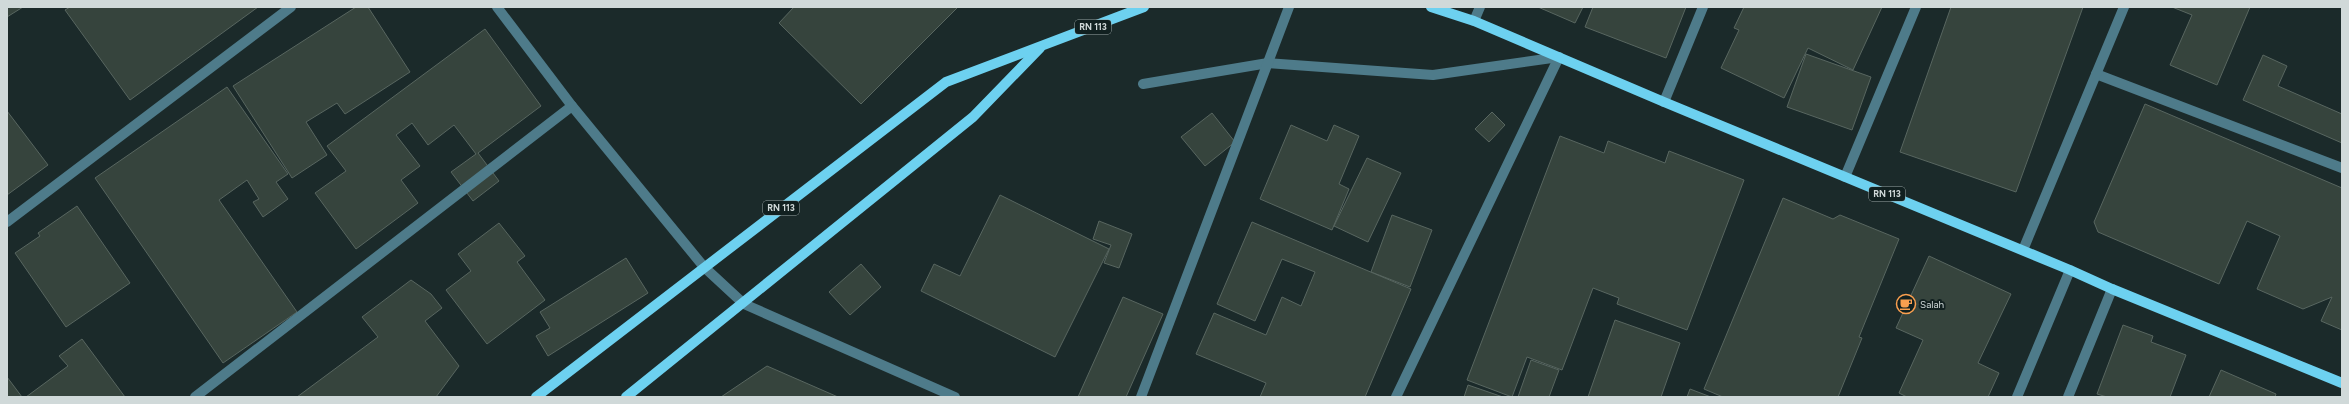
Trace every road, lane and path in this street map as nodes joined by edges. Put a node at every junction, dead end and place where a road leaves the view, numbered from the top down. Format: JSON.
{"nodes":[{"id":1,"x":291,"y":7,"type":"edge"},
{"id":2,"x":497,"y":7,"type":"edge"},
{"id":3,"x":1144,"y":7,"type":"edge"},
{"id":4,"x":1289,"y":7,"type":"edge"},
{"id":5,"x":1431,"y":7,"type":"edge"},
{"id":6,"x":1480,"y":7,"type":"edge"},
{"id":7,"x":1703,"y":7,"type":"edge"},
{"id":8,"x":1916,"y":7,"type":"edge"},
{"id":9,"x":2124,"y":7,"type":"edge"},
{"id":10,"x":1474,"y":21,"type":"junction"},
{"id":11,"x":1042,"y":46,"type":"junction"},
{"id":12,"x":1559,"y":57,"type":"junction"},
{"id":13,"x":1268,"y":63,"type":"junction"},
{"id":14,"x":2096,"y":74,"type":"junction"},
{"id":15,"x":1143,"y":84,"type":"dead end"},
{"id":16,"x":1664,"y":102,"type":"junction"},
{"id":17,"x":572,"y":106,"type":"junction"},
{"id":18,"x":2342,"y":168,"type":"edge"},
{"id":19,"x":1845,"y":176,"type":"junction"},
{"id":20,"x":7,"y":222,"type":"edge"},
{"id":21,"x":2023,"y":250,"type":"junction"},
{"id":22,"x":704,"y":267,"type":"junction"},
{"id":23,"x":2070,"y":270,"type":"junction"},
{"id":24,"x":2112,"y":289,"type":"junction"},
{"id":25,"x":744,"y":304,"type":"junction"},
{"id":26,"x":2342,"y":383,"type":"edge"},
{"id":27,"x":195,"y":397,"type":"edge"},
{"id":28,"x":536,"y":397,"type":"edge"},
{"id":29,"x":626,"y":397,"type":"edge"},
{"id":30,"x":955,"y":397,"type":"edge"},
{"id":31,"x":1142,"y":397,"type":"edge"},
{"id":32,"x":1396,"y":397,"type":"edge"},
{"id":33,"x":2017,"y":397,"type":"edge"},
{"id":34,"x":2068,"y":397,"type":"edge"}],
"edges":[{"from":1,"to":20,"type":"street"},
{"from":2,"to":17,"type":"street"},
{"from":3,"to":11,"type":"main road","number":"RN 113"},
{"from":4,"to":13,"type":"street"},
{"from":5,"to":10,"type":"main road","number":"RN 113"},
{"from":6,"to":10,"type":"street"},
{"from":7,"to":16,"type":"street"},
{"from":8,"to":19,"type":"street"},
{"from":9,"to":14,"type":"street"},
{"from":10,"to":12,"type":"main road","number":"RN 113"},
{"from":11,"to":22,"type":"main road","number":"RN 113"},
{"from":11,"to":25,"type":"main road","number":"RN 113"},
{"from":12,"to":13,"type":"street"},
{"from":12,"to":16,"type":"main road","number":"RN 113"},
{"from":12,"to":32,"type":"street"},
{"from":13,"to":15,"type":"street"},
{"from":13,"to":31,"type":"street"},
{"from":14,"to":18,"type":"street"},
{"from":14,"to":21,"type":"street"},
{"from":16,"to":19,"type":"main road","number":"RN 113"},
{"from":17,"to":22,"type":"street"},
{"from":17,"to":27,"type":"street"},
{"from":19,"to":21,"type":"main road","number":"RN 113"},
{"from":21,"to":23,"type":"main road","number":"RN 113"},
{"from":22,"to":25,"type":"street"},
{"from":22,"to":28,"type":"main road","number":"RN 113"},
{"from":23,"to":24,"type":"main road","number":"RN 113"},
{"from":23,"to":33,"type":"street"},
{"from":24,"to":26,"type":"main road","number":"RN 113"},
{"from":24,"to":34,"type":"street"},
{"from":25,"to":29,"type":"main road","number":"RN 113"},
{"from":25,"to":30,"type":"street"}]}
